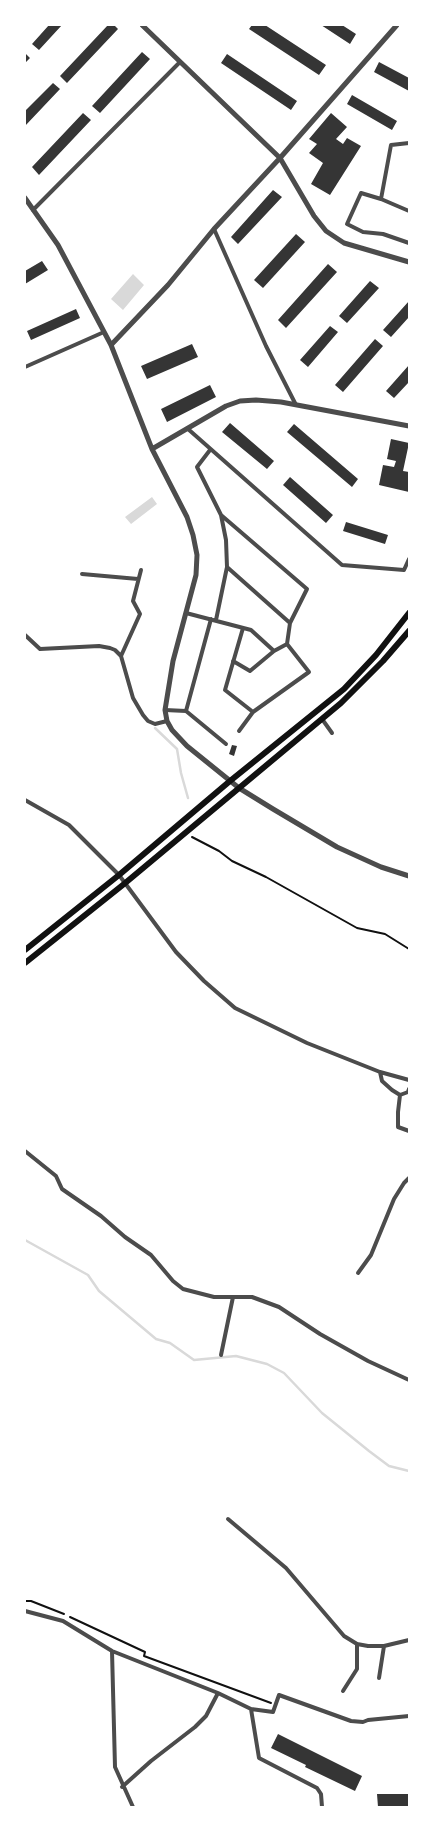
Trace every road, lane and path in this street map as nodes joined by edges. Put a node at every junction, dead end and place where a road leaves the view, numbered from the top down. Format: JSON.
{"nodes":[{"id":1,"x":142,"y":25,"type":"edge"},
{"id":2,"x":397,"y":25,"type":"edge"},
{"id":3,"x":180,"y":62,"type":"junction"},
{"id":4,"x":409,"y":143,"type":"edge"},
{"id":5,"x":280,"y":158,"type":"junction"},
{"id":6,"x":25,"y":198,"type":"edge"},
{"id":7,"x":382,"y":199,"type":"junction"},
{"id":8,"x":33,"y":210,"type":"junction"},
{"id":9,"x":409,"y":211,"type":"edge"},
{"id":10,"x":214,"y":229,"type":"junction"},
{"id":11,"x":409,"y":243,"type":"edge"},
{"id":12,"x":409,"y":262,"type":"edge"},
{"id":13,"x":104,"y":332,"type":"junction"},
{"id":14,"x":111,"y":345,"type":"junction"},
{"id":15,"x":25,"y":367,"type":"edge"},
{"id":16,"x":296,"y":405,"type":"junction"},
{"id":17,"x":409,"y":426,"type":"edge"},
{"id":18,"x":188,"y":429,"type":"junction"},
{"id":19,"x":152,"y":449,"type":"junction"},
{"id":20,"x":210,"y":450,"type":"junction"},
{"id":21,"x":221,"y":515,"type":"junction"},
{"id":22,"x":409,"y":559,"type":"edge"},
{"id":23,"x":228,"y":567,"type":"junction"},
{"id":24,"x":141,"y":570,"type":"dead end"},
{"id":25,"x":82,"y":574,"type":"dead end"},
{"id":26,"x":138,"y":579,"type":"junction"},
{"id":27,"x":186,"y":613,"type":"junction"},
{"id":28,"x":409,"y":613,"type":"edge"},
{"id":29,"x":213,"y":620,"type":"junction"},
{"id":30,"x":290,"y":623,"type":"junction"},
{"id":31,"x":243,"y":628,"type":"junction"},
{"id":32,"x":409,"y":631,"type":"edge"},
{"id":33,"x":25,"y":635,"type":"edge"},
{"id":34,"x":287,"y":644,"type":"junction"},
{"id":35,"x":274,"y":651,"type":"junction"},
{"id":36,"x":121,"y":656,"type":"junction"},
{"id":37,"x":233,"y":661,"type":"junction"},
{"id":38,"x":165,"y":710,"type":"junction"},
{"id":39,"x":186,"y":711,"type":"junction"},
{"id":40,"x":253,"y":712,"type":"junction"},
{"id":41,"x":322,"y":719,"type":"junction"},
{"id":42,"x":166,"y":721,"type":"junction"},
{"id":43,"x":239,"y":731,"type":"dead end"},
{"id":44,"x":332,"y":734,"type":"dead end"},
{"id":45,"x":226,"y":744,"type":"dead end"},
{"id":46,"x":230,"y":781,"type":"junction"},
{"id":47,"x":239,"y":788,"type":"junction"},
{"id":48,"x":25,"y":800,"type":"edge"},
{"id":49,"x":192,"y":837,"type":"dead end"},
{"id":50,"x":119,"y":875,"type":"junction"},
{"id":51,"x":409,"y":876,"type":"edge"},
{"id":52,"x":124,"y":884,"type":"junction"},
{"id":53,"x":409,"y":949,"type":"edge"},
{"id":54,"x":25,"y":950,"type":"edge"},
{"id":55,"x":25,"y":963,"type":"edge"},
{"id":56,"x":380,"y":1072,"type":"junction"},
{"id":57,"x":409,"y":1080,"type":"edge"},
{"id":58,"x":409,"y":1089,"type":"edge"},
{"id":59,"x":400,"y":1095,"type":"junction"},
{"id":60,"x":409,"y":1131,"type":"edge"},
{"id":61,"x":25,"y":1151,"type":"edge"},
{"id":62,"x":409,"y":1178,"type":"edge"},
{"id":63,"x":358,"y":1273,"type":"dead end"},
{"id":64,"x":233,"y":1297,"type":"junction"},
{"id":65,"x":220,"y":1356,"type":"dead end"},
{"id":66,"x":409,"y":1380,"type":"edge"},
{"id":67,"x":228,"y":1519,"type":"dead end"},
{"id":68,"x":25,"y":1601,"type":"edge"},
{"id":69,"x":25,"y":1610,"type":"edge"},
{"id":70,"x":409,"y":1640,"type":"edge"},
{"id":71,"x":358,"y":1644,"type":"junction"},
{"id":72,"x":384,"y":1646,"type":"junction"},
{"id":73,"x":112,"y":1651,"type":"junction"},
{"id":74,"x":379,"y":1678,"type":"dead end"},
{"id":75,"x":343,"y":1691,"type":"dead end"},
{"id":76,"x":218,"y":1693,"type":"junction"},
{"id":77,"x":275,"y":1705,"type":"junction"},
{"id":78,"x":252,"y":1709,"type":"junction"},
{"id":79,"x":409,"y":1716,"type":"edge"},
{"id":80,"x":122,"y":1787,"type":"junction"},
{"id":81,"x":133,"y":1807,"type":"edge"},
{"id":82,"x":322,"y":1807,"type":"edge"}],
"edges":[{"from":1,"to":3,"type":"street"},
{"from":2,"to":5,"type":"street"},
{"from":3,"to":5,"type":"street"},
{"from":3,"to":8,"type":"street"},
{"from":4,"to":7,"type":"street"},
{"from":5,"to":10,"type":"street"},
{"from":5,"to":12,"type":"street"},
{"from":6,"to":8,"type":"street"},
{"from":7,"to":9,"type":"street"},
{"from":7,"to":11,"type":"street"},
{"from":8,"to":13,"type":"street"},
{"from":10,"to":14,"type":"street"},
{"from":10,"to":16,"type":"street"},
{"from":13,"to":14,"type":"street"},
{"from":13,"to":15,"type":"street"},
{"from":14,"to":19,"type":"street"},
{"from":16,"to":17,"type":"street"},
{"from":16,"to":18,"type":"street"},
{"from":18,"to":19,"type":"street"},
{"from":18,"to":20,"type":"street"},
{"from":19,"to":27,"type":"street"},
{"from":20,"to":21,"type":"street"},
{"from":20,"to":22,"type":"street"},
{"from":21,"to":23,"type":"street"},
{"from":21,"to":30,"type":"street"},
{"from":23,"to":29,"type":"street"},
{"from":23,"to":30,"type":"street"},
{"from":24,"to":26,"type":"street"},
{"from":25,"to":26,"type":"street"},
{"from":26,"to":36,"type":"street"},
{"from":27,"to":29,"type":"street"},
{"from":27,"to":38,"type":"street"},
{"from":28,"to":46,"type":"main road"},
{"from":29,"to":31,"type":"street"},
{"from":29,"to":39,"type":"street"},
{"from":30,"to":34,"type":"street"},
{"from":31,"to":35,"type":"street"},
{"from":31,"to":37,"type":"street"},
{"from":32,"to":41,"type":"main road"},
{"from":33,"to":36,"type":"street"},
{"from":34,"to":35,"type":"street"},
{"from":34,"to":40,"type":"street"},
{"from":35,"to":37,"type":"street"},
{"from":36,"to":42,"type":"street"},
{"from":37,"to":40,"type":"street"},
{"from":38,"to":39,"type":"street"},
{"from":38,"to":42,"type":"street"},
{"from":39,"to":45,"type":"street"},
{"from":40,"to":43,"type":"street"},
{"from":41,"to":44,"type":"street"},
{"from":41,"to":47,"type":"main road"},
{"from":42,"to":46,"type":"street"},
{"from":46,"to":47,"type":"street"},
{"from":46,"to":50,"type":"main road"},
{"from":47,"to":51,"type":"street"},
{"from":47,"to":52,"type":"main road"},
{"from":48,"to":50,"type":"street"},
{"from":49,"to":53,"type":"path"},
{"from":50,"to":52,"type":"street"},
{"from":50,"to":54,"type":"main road"},
{"from":52,"to":55,"type":"main road"},
{"from":52,"to":56,"type":"street"},
{"from":56,"to":57,"type":"street"},
{"from":56,"to":59,"type":"street"},
{"from":58,"to":59,"type":"street"},
{"from":59,"to":60,"type":"street"},
{"from":61,"to":64,"type":"street"},
{"from":62,"to":63,"type":"street"},
{"from":64,"to":65,"type":"street"},
{"from":64,"to":66,"type":"street"},
{"from":67,"to":71,"type":"street"},
{"from":68,"to":77,"type":"path"},
{"from":69,"to":73,"type":"street"},
{"from":70,"to":72,"type":"street"},
{"from":71,"to":72,"type":"street"},
{"from":71,"to":75,"type":"street"},
{"from":72,"to":74,"type":"street"},
{"from":73,"to":76,"type":"street"},
{"from":73,"to":80,"type":"street"},
{"from":76,"to":78,"type":"street"},
{"from":76,"to":80,"type":"street"},
{"from":77,"to":78,"type":"street"},
{"from":77,"to":79,"type":"street"},
{"from":78,"to":82,"type":"street"},
{"from":80,"to":81,"type":"street"}]}
